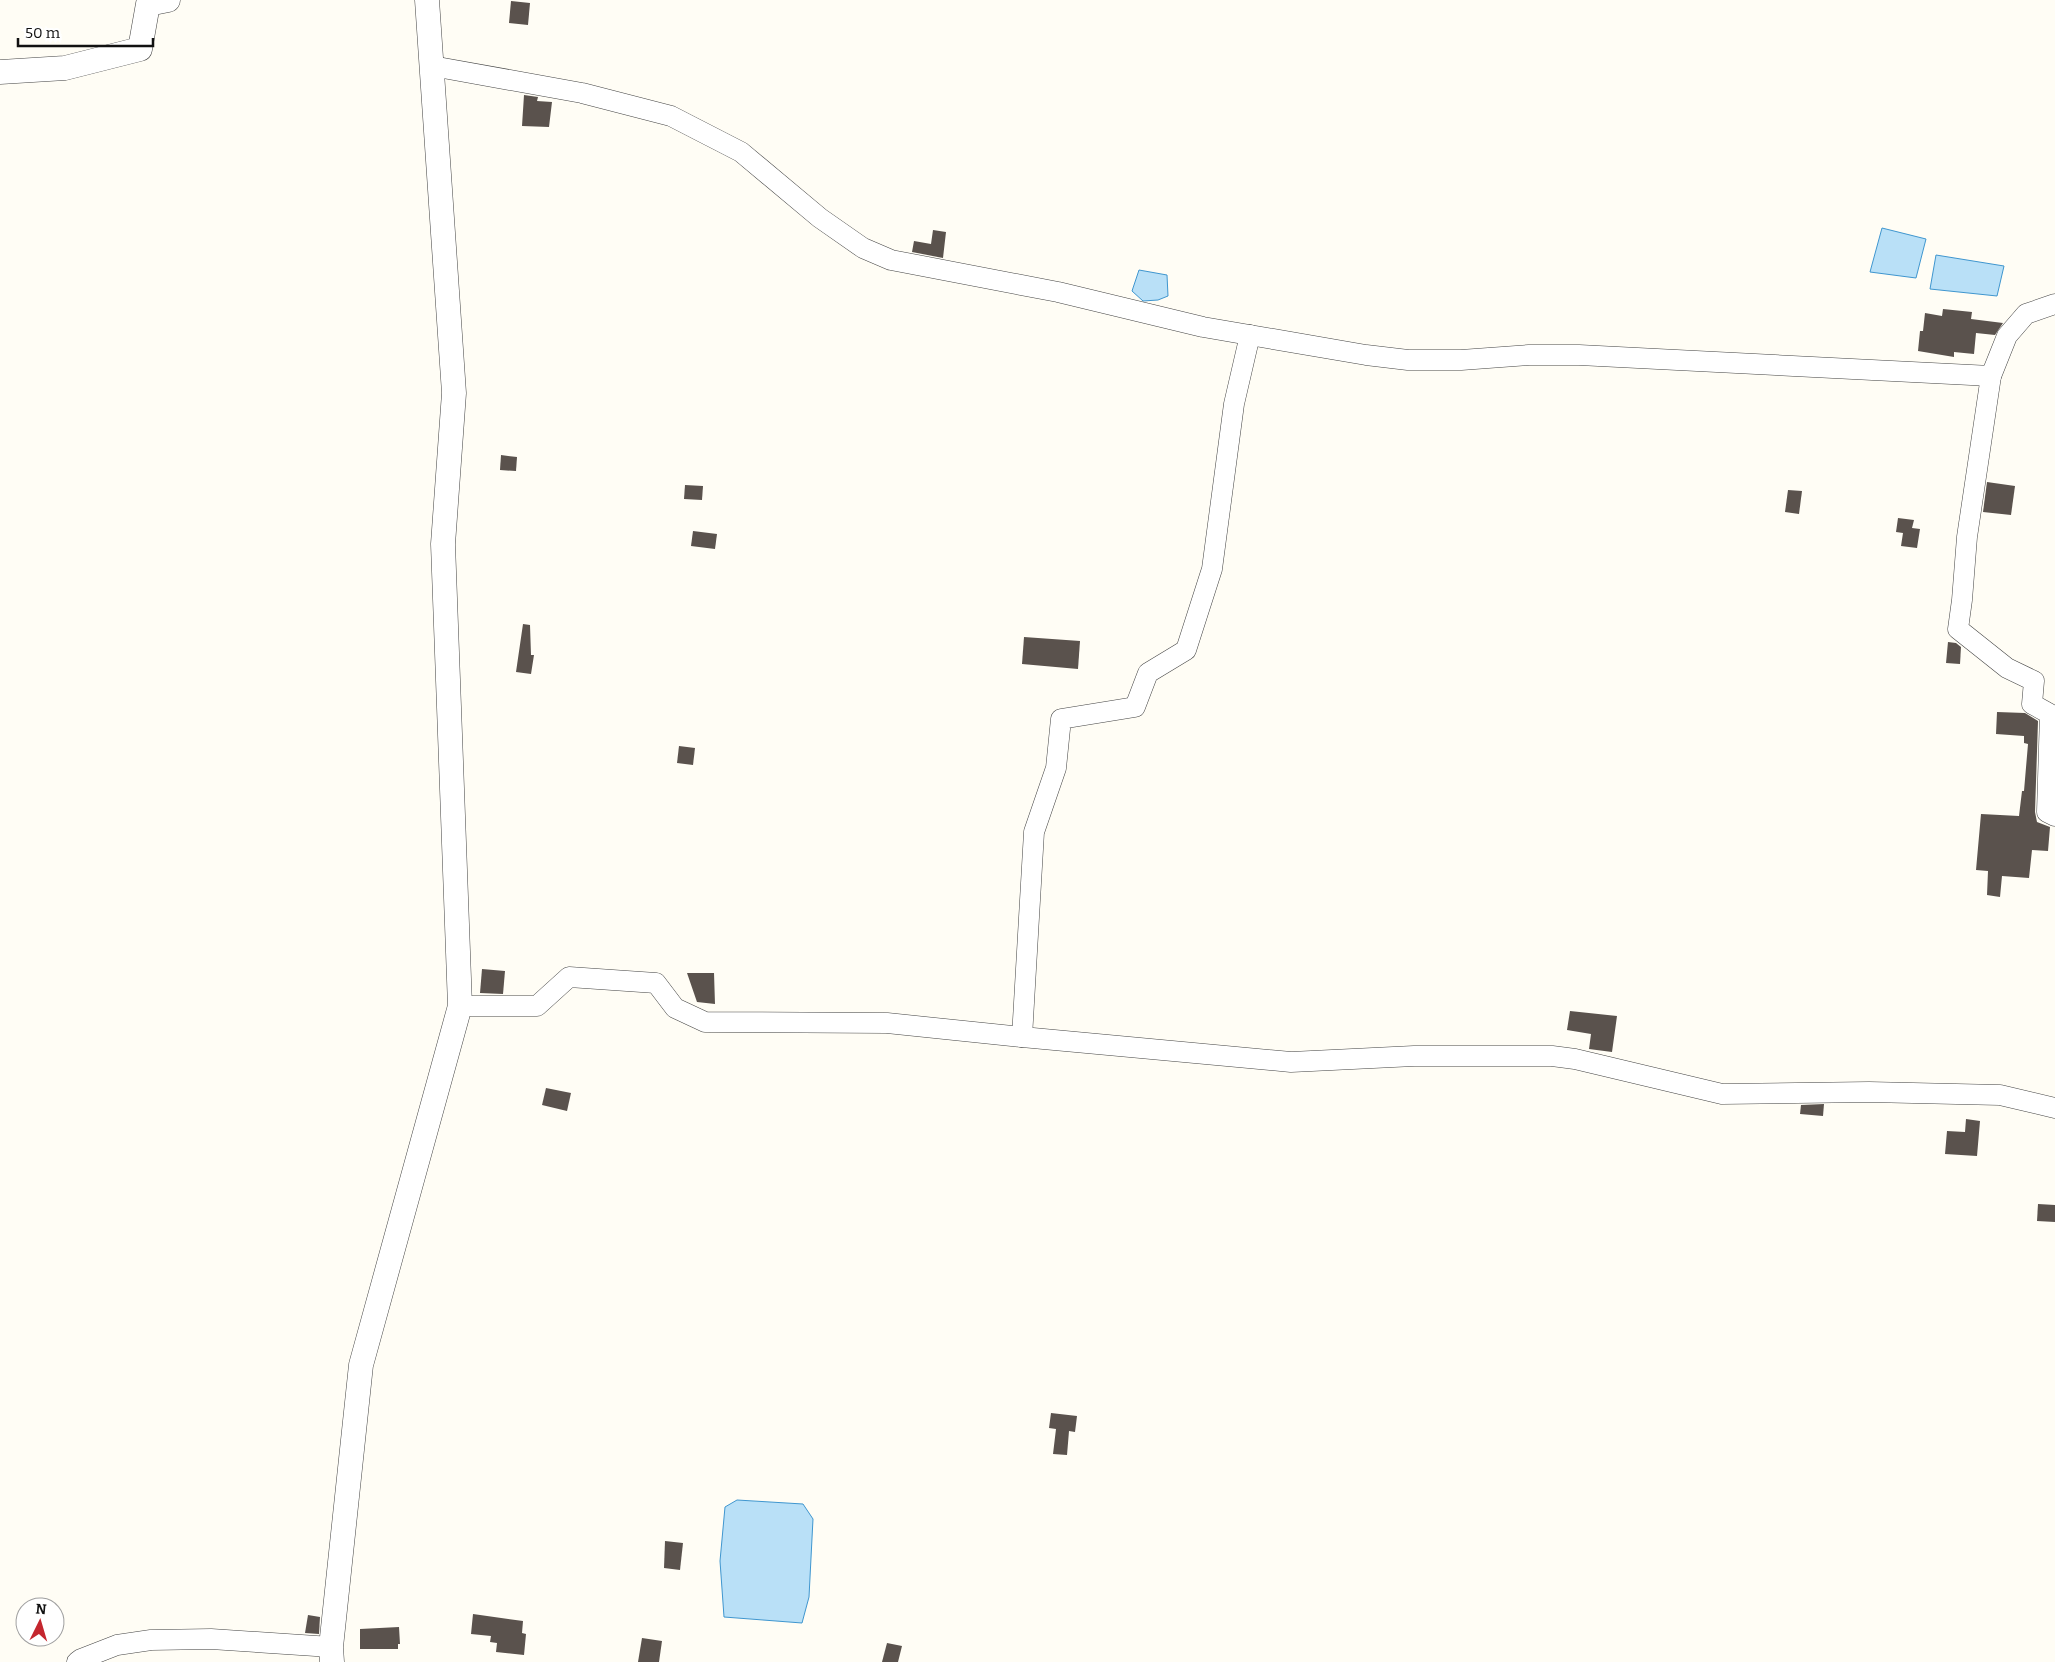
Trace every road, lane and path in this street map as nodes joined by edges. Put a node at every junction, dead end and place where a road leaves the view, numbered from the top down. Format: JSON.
{"nodes":[{"id":1,"x":168,"y":0,"type":"edge"},
{"id":2,"x":427,"y":0,"type":"edge"},
{"id":3,"x":432,"y":66,"type":"junction"},
{"id":4,"x":0,"y":72,"type":"edge"},
{"id":5,"x":2055,"y":304,"type":"edge"},
{"id":6,"x":1250,"y":335,"type":"junction"},
{"id":7,"x":1991,"y":376,"type":"junction"},
{"id":8,"x":2055,"y":816,"type":"edge"},
{"id":9,"x":460,"y":1006,"type":"junction"},
{"id":10,"x":1022,"y":1037,"type":"junction"},
{"id":11,"x":2055,"y":1108,"type":"edge"},
{"id":12,"x":332,"y":1654,"type":"edge"},
{"id":13,"x":77,"y":1662,"type":"edge"}],
"edges":[{"from":1,"to":4,"type":"street"},
{"from":2,"to":3,"type":"street"},
{"from":3,"to":6,"type":"street"},
{"from":3,"to":9,"type":"street"},
{"from":5,"to":7,"type":"street"},
{"from":6,"to":7,"type":"street"},
{"from":6,"to":10,"type":"street"},
{"from":7,"to":8,"type":"street"},
{"from":9,"to":10,"type":"street"},
{"from":9,"to":12,"type":"street"},
{"from":10,"to":11,"type":"street"},
{"from":12,"to":13,"type":"street"}]}
